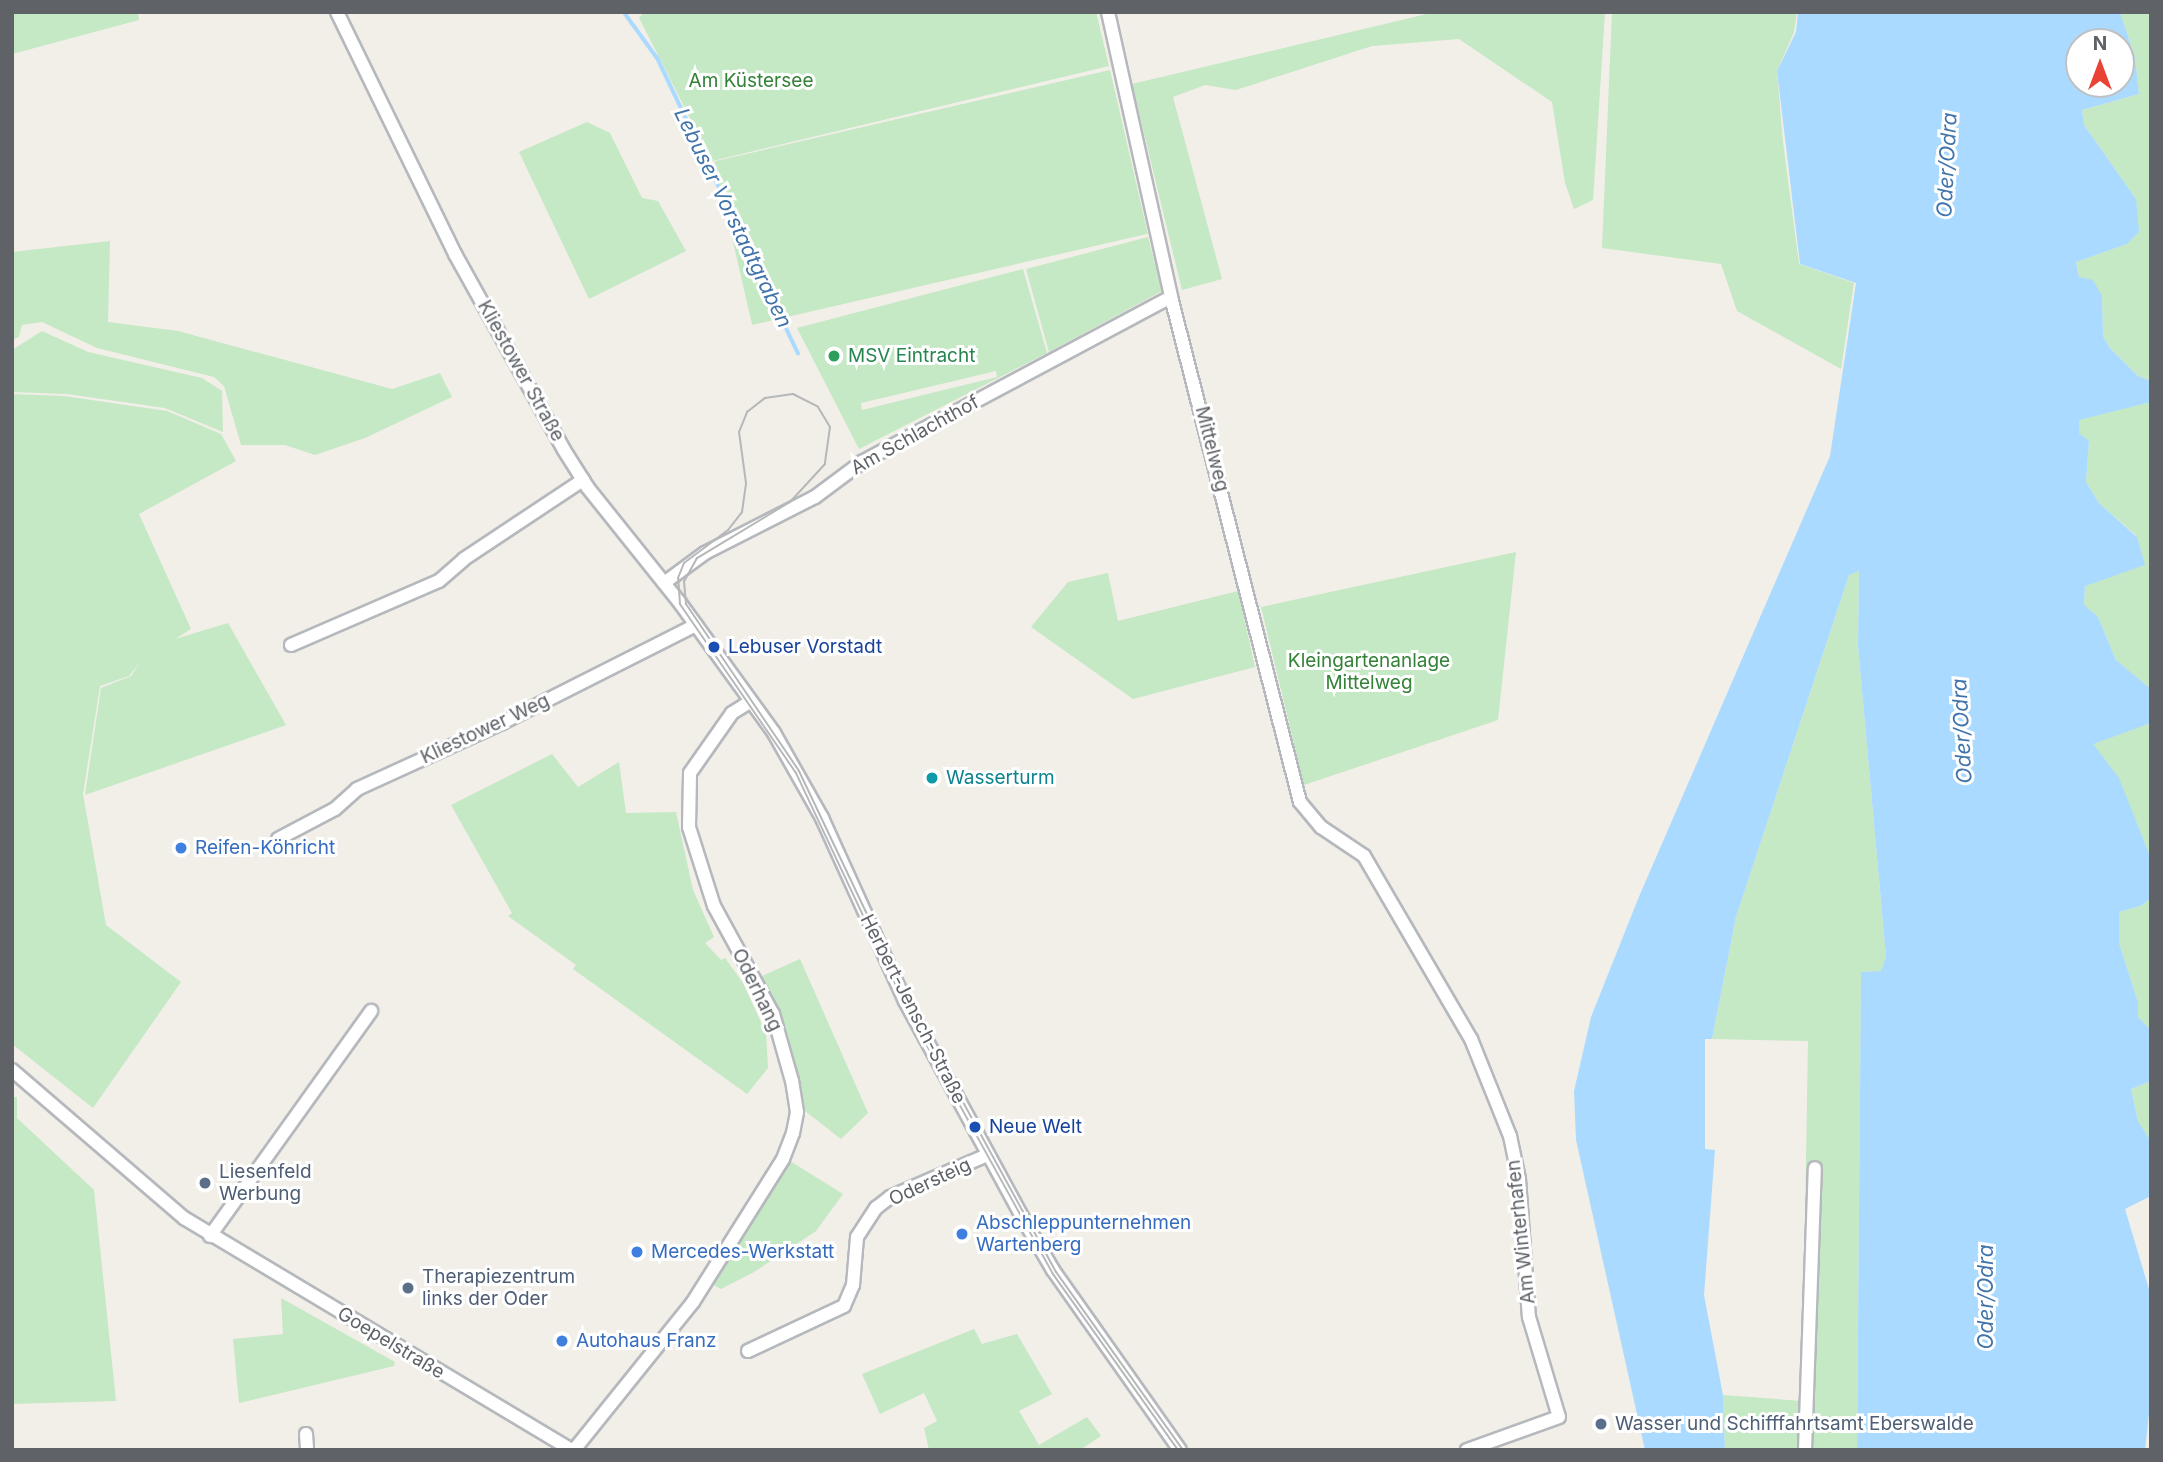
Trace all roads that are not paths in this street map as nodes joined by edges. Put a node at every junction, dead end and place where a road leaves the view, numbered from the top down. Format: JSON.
{"nodes":[{"id":1,"x":337,"y":12,"type":"edge"},
{"id":2,"x":1108,"y":12,"type":"edge"},
{"id":3,"x":1171,"y":297,"type":"junction"},
{"id":4,"x":583,"y":480,"type":"junction"},
{"id":5,"x":664,"y":583,"type":"junction"},
{"id":6,"x":696,"y":625,"type":"junction"},
{"id":7,"x":291,"y":645,"type":"dead end"},
{"id":8,"x":751,"y":701,"type":"junction"},
{"id":9,"x":278,"y":839,"type":"dead end"},
{"id":10,"x":1364,"y":856,"type":"joint"},
{"id":11,"x":371,"y":1011,"type":"dead end"},
{"id":12,"x":12,"y":1070,"type":"edge"},
{"id":13,"x":987,"y":1156,"type":"junction"},
{"id":14,"x":1815,"y":1168,"type":"dead end"},
{"id":15,"x":210,"y":1236,"type":"junction"},
{"id":16,"x":748,"y":1351,"type":"dead end"},
{"id":17,"x":306,"y":1434,"type":"dead end"},
{"id":18,"x":307,"y":1450,"type":"edge"},
{"id":19,"x":572,"y":1450,"type":"edge"},
{"id":20,"x":1180,"y":1450,"type":"edge"},
{"id":21,"x":1467,"y":1450,"type":"edge"},
{"id":22,"x":1805,"y":1450,"type":"edge"}],
"edges":[{"from":1,"to":4,"type":"street","name":"Kliestower Straße"},
{"from":2,"to":3,"type":"street","name":"Mittelweg"},
{"from":3,"to":5,"type":"street","name":"Am Schlachthof"},
{"from":3,"to":10,"type":"street","name":"Mittelweg"},
{"from":4,"to":5,"type":"street","name":"Kliestower Straße"},
{"from":4,"to":7,"type":"street"},
{"from":5,"to":6,"type":"street","name":"Kliestower Straße"},
{"from":6,"to":8,"type":"street","name":"Kliestower Straße"},
{"from":6,"to":9,"type":"street","name":"Kliestower Weg"},
{"from":8,"to":13,"type":"street","name":"Herbert-Jensch-Straße"},
{"from":8,"to":19,"type":"street","name":"Oderhang"},
{"from":10,"to":21,"type":"street","name":"Am Winterhafen"},
{"from":11,"to":15,"type":"street"},
{"from":12,"to":15,"type":"street","name":"Goepelstraße"},
{"from":13,"to":16,"type":"street","name":"Odersteig"},
{"from":13,"to":20,"type":"street","name":"Herbert-Jensch-Straße"},
{"from":14,"to":22,"type":"street"},
{"from":15,"to":19,"type":"street","name":"Goepelstraße"},
{"from":17,"to":18,"type":"street"}]}
